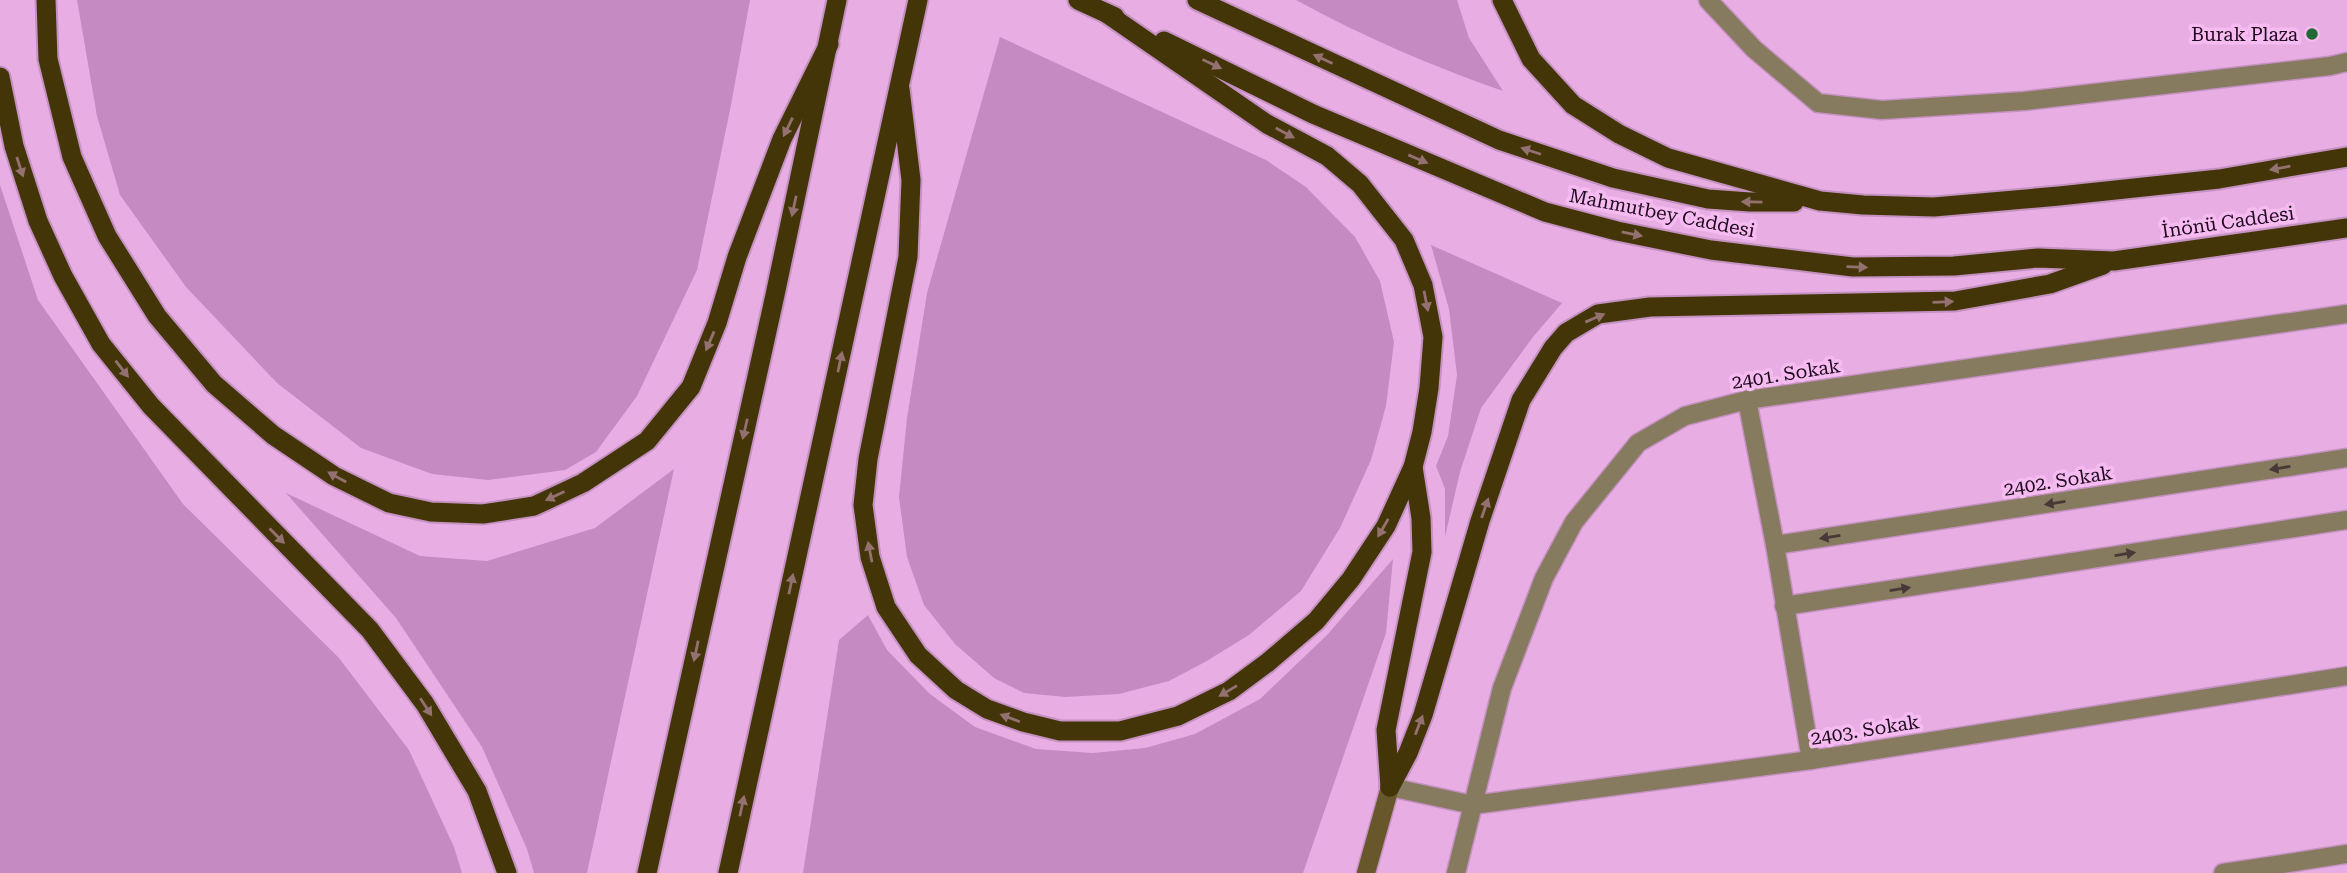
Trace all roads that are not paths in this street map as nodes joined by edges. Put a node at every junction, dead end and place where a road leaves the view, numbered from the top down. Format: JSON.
{"nodes":[{"id":1,"x":46,"y":0,"type":"edge"},
{"id":2,"x":837,"y":0,"type":"edge"},
{"id":3,"x":918,"y":0,"type":"edge"},
{"id":4,"x":1078,"y":0,"type":"edge"},
{"id":5,"x":1197,"y":0,"type":"edge"},
{"id":6,"x":1502,"y":0,"type":"edge"},
{"id":7,"x":1708,"y":0,"type":"edge"},
{"id":8,"x":1106,"y":13,"type":"junction"},
{"id":9,"x":829,"y":44,"type":"junction"},
{"id":10,"x":2347,"y":62,"type":"edge"},
{"id":11,"x":0,"y":77,"type":"edge"},
{"id":12,"x":900,"y":89,"type":"junction"},
{"id":13,"x":2347,"y":157,"type":"edge"},
{"id":14,"x":1820,"y":201,"type":"junction"},
{"id":15,"x":2347,"y":228,"type":"edge"},
{"id":16,"x":2114,"y":261,"type":"junction"},
{"id":17,"x":2347,"y":314,"type":"edge"},
{"id":18,"x":1747,"y":400,"type":"junction"},
{"id":19,"x":2347,"y":458,"type":"edge"},
{"id":20,"x":1413,"y":467,"type":"junction"},
{"id":21,"x":2347,"y":520,"type":"edge"},
{"id":22,"x":1775,"y":545,"type":"junction"},
{"id":23,"x":1784,"y":606,"type":"junction"},
{"id":24,"x":2347,"y":676,"type":"edge"},
{"id":25,"x":1811,"y":760,"type":"junction"},
{"id":26,"x":1390,"y":787,"type":"junction"},
{"id":27,"x":1474,"y":805,"type":"junction"},
{"id":28,"x":2347,"y":854,"type":"edge"},
{"id":29,"x":507,"y":873,"type":"edge"},
{"id":30,"x":647,"y":873,"type":"edge"},
{"id":31,"x":728,"y":873,"type":"edge"},
{"id":32,"x":1366,"y":873,"type":"edge"},
{"id":33,"x":1456,"y":873,"type":"edge"},
{"id":34,"x":2223,"y":873,"type":"edge"}],
"edges":[{"from":9,"to":1,"type":"highway","one_way":true},
{"from":2,"to":9,"type":"highway"},
{"from":3,"to":12,"type":"highway"},
{"from":4,"to":8,"type":"highway","name":"Mahmutbey Caddesi"},
{"from":14,"to":5,"type":"highway","name":"Mahmutbey Caddesi","one_way":true},
{"from":6,"to":14,"type":"highway"},
{"from":7,"to":10,"type":"street"},
{"from":8,"to":16,"type":"highway","name":"Mahmutbey Caddesi","one_way":true},
{"from":8,"to":20,"type":"highway","one_way":true},
{"from":9,"to":30,"type":"highway","one_way":true},
{"from":11,"to":29,"type":"highway","one_way":true},
{"from":20,"to":12,"type":"highway","one_way":true},
{"from":31,"to":12,"type":"highway","one_way":true},
{"from":13,"to":14,"type":"highway","one_way":true},
{"from":15,"to":16,"type":"highway","name":"İnönü Caddesi"},
{"from":26,"to":16,"type":"highway","one_way":true},
{"from":17,"to":18,"type":"street","name":"2401. Sokak"},
{"from":18,"to":22,"type":"street"},
{"from":18,"to":27,"type":"street","name":"2401. Sokak"},
{"from":19,"to":22,"type":"street","name":"2402. Sokak","one_way":true},
{"from":20,"to":26,"type":"highway"},
{"from":23,"to":21,"type":"street","one_way":true},
{"from":22,"to":23,"type":"street"},
{"from":23,"to":25,"type":"street"},
{"from":24,"to":25,"type":"street","name":"2403. Sokak"},
{"from":25,"to":27,"type":"street","name":"2403. Sokak"},
{"from":26,"to":27,"type":"street","name":"2403. Sokak"},
{"from":26,"to":32,"type":"main road"},
{"from":27,"to":33,"type":"street","name":"2401. Sokak"},
{"from":28,"to":34,"type":"street"}]}
